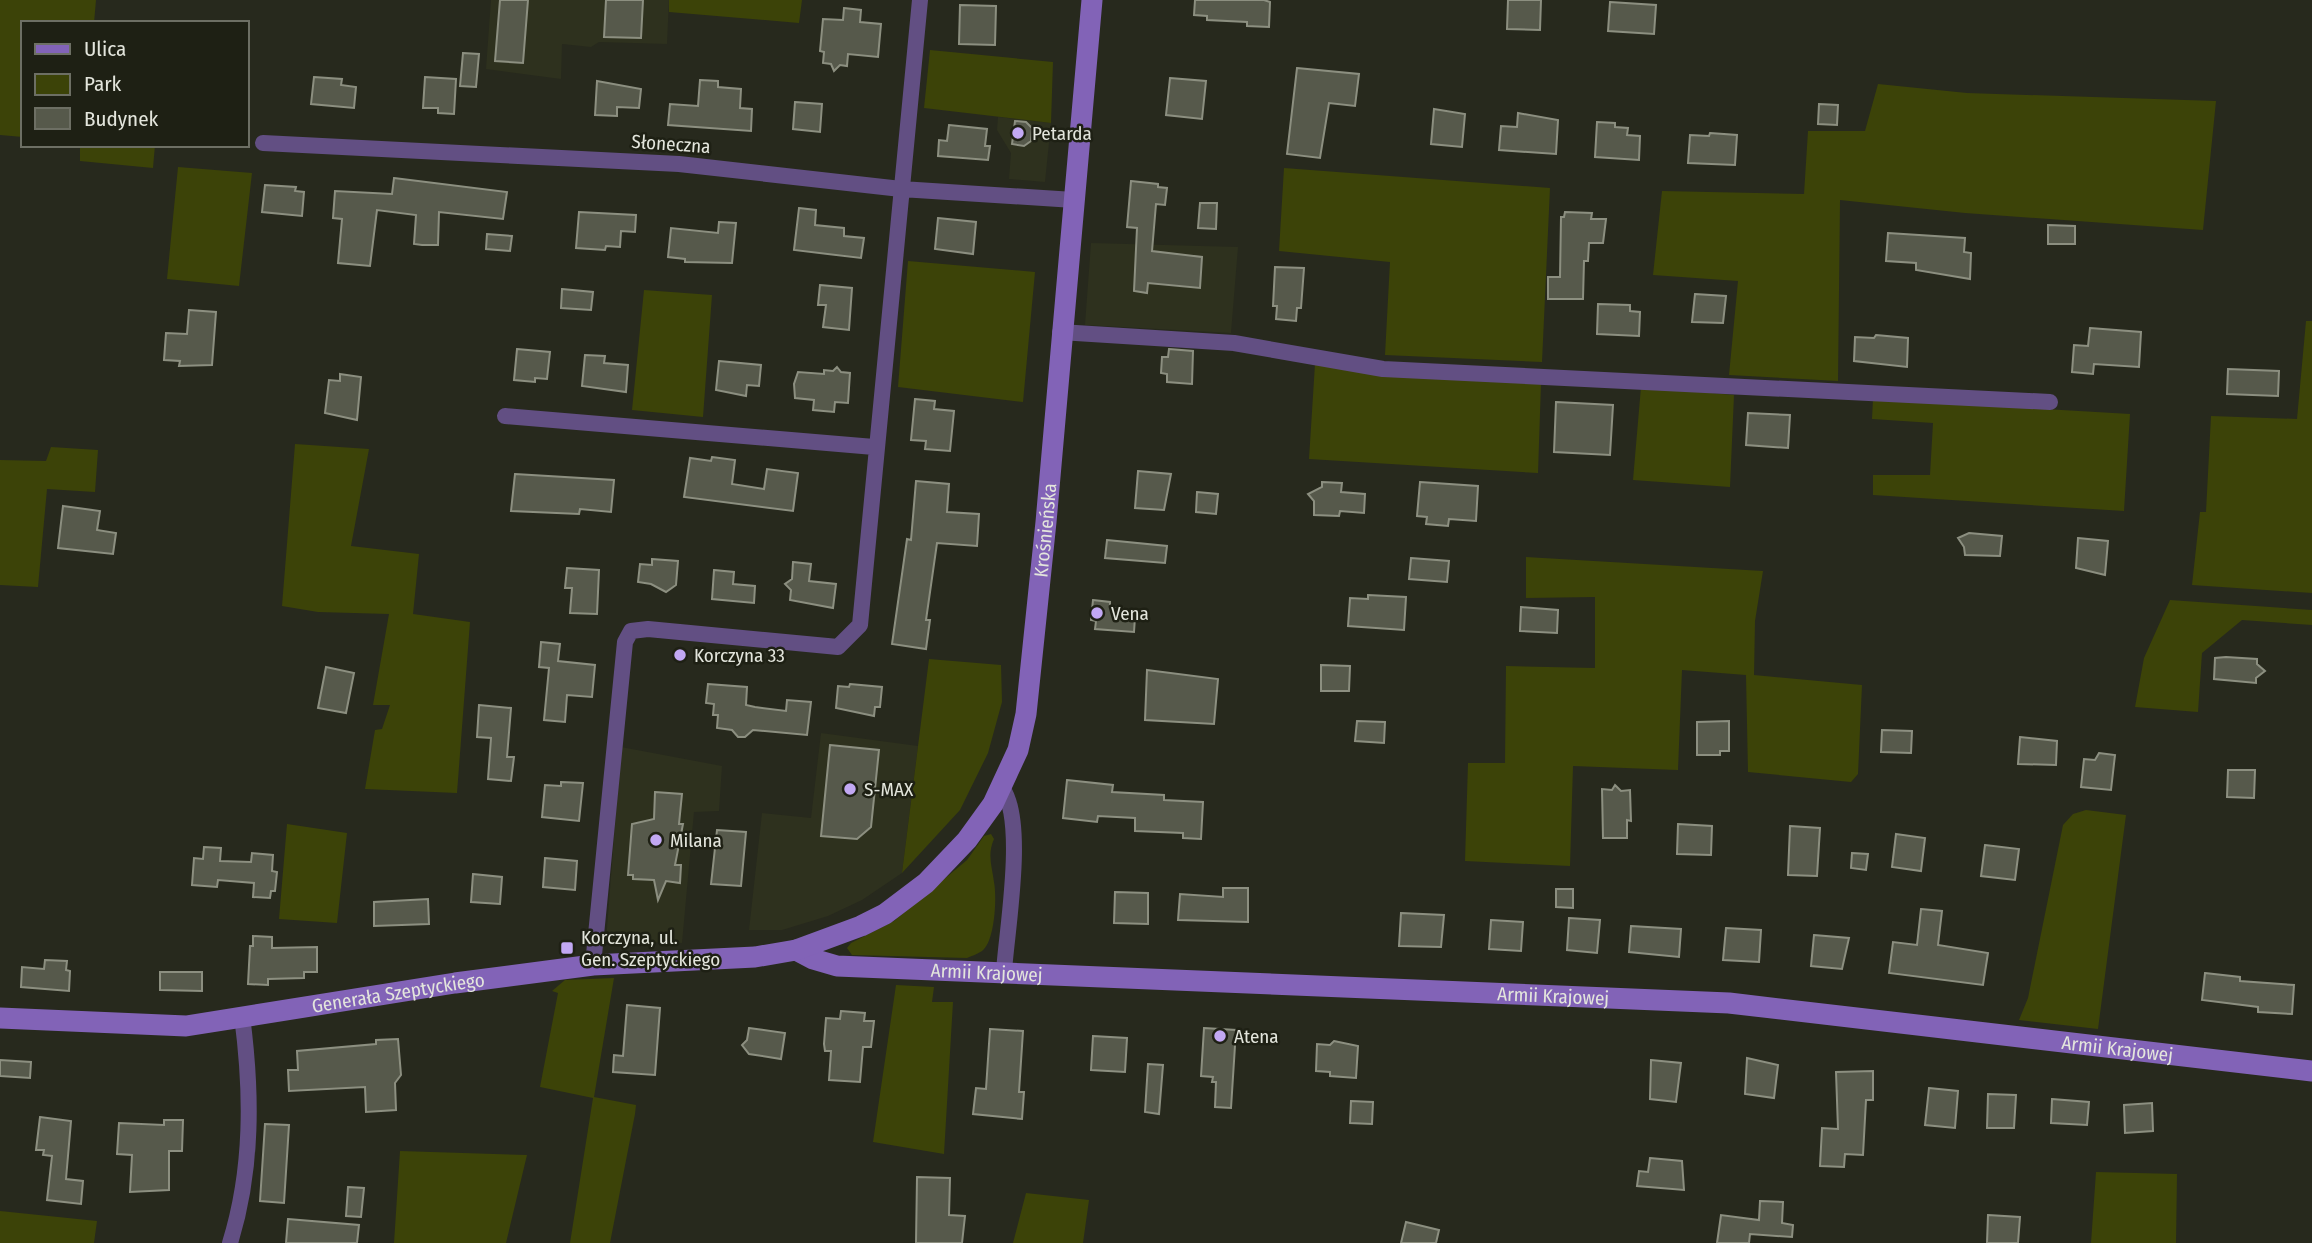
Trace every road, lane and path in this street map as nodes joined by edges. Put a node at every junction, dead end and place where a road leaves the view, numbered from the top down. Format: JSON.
{"nodes":[{"id":1,"x":920,"y":0,"type":"edge"},
{"id":2,"x":1092,"y":0,"type":"edge"},
{"id":3,"x":263,"y":143,"type":"dead end"},
{"id":4,"x":901,"y":189,"type":"junction"},
{"id":5,"x":1074,"y":200,"type":"junction"},
{"id":6,"x":1060,"y":332,"type":"junction"},
{"id":7,"x":2050,"y":402,"type":"dead end"},
{"id":8,"x":505,"y":416,"type":"dead end"},
{"id":9,"x":874,"y":447,"type":"junction"},
{"id":10,"x":1002,"y":788,"type":"junction"},
{"id":11,"x":796,"y":950,"type":"junction"},
{"id":12,"x":593,"y":965,"type":"junction"},
{"id":13,"x":1004,"y":971,"type":"junction"},
{"id":14,"x":242,"y":1016,"type":"junction"},
{"id":15,"x":0,"y":1018,"type":"edge"},
{"id":16,"x":2312,"y":1071,"type":"edge"},
{"id":17,"x":230,"y":1243,"type":"edge"}],
"edges":[{"from":1,"to":4,"type":"street"},
{"from":2,"to":5,"type":"main road","name":"Krośnieńska"},
{"from":3,"to":4,"type":"street","name":"Słoneczna"},
{"from":4,"to":5,"type":"street","name":"Słoneczna"},
{"from":4,"to":9,"type":"street"},
{"from":5,"to":6,"type":"main road","name":"Krośnieńska"},
{"from":6,"to":7,"type":"street"},
{"from":6,"to":10,"type":"main road","name":"Krośnieńska"},
{"from":8,"to":9,"type":"street"},
{"from":9,"to":12,"type":"street"},
{"from":10,"to":11,"type":"main road","name":"Krośnieńska"},
{"from":10,"to":13,"type":"street"},
{"from":11,"to":12,"type":"main road","name":"Generała Szeptyckiego"},
{"from":11,"to":13,"type":"main road","name":"Armii Krajowej"},
{"from":12,"to":14,"type":"main road","name":"Generała Szeptyckiego"},
{"from":13,"to":16,"type":"main road","name":"Armii Krajowej"},
{"from":14,"to":15,"type":"main road","name":"Generała Szeptyckiego"},
{"from":14,"to":17,"type":"street"}]}
